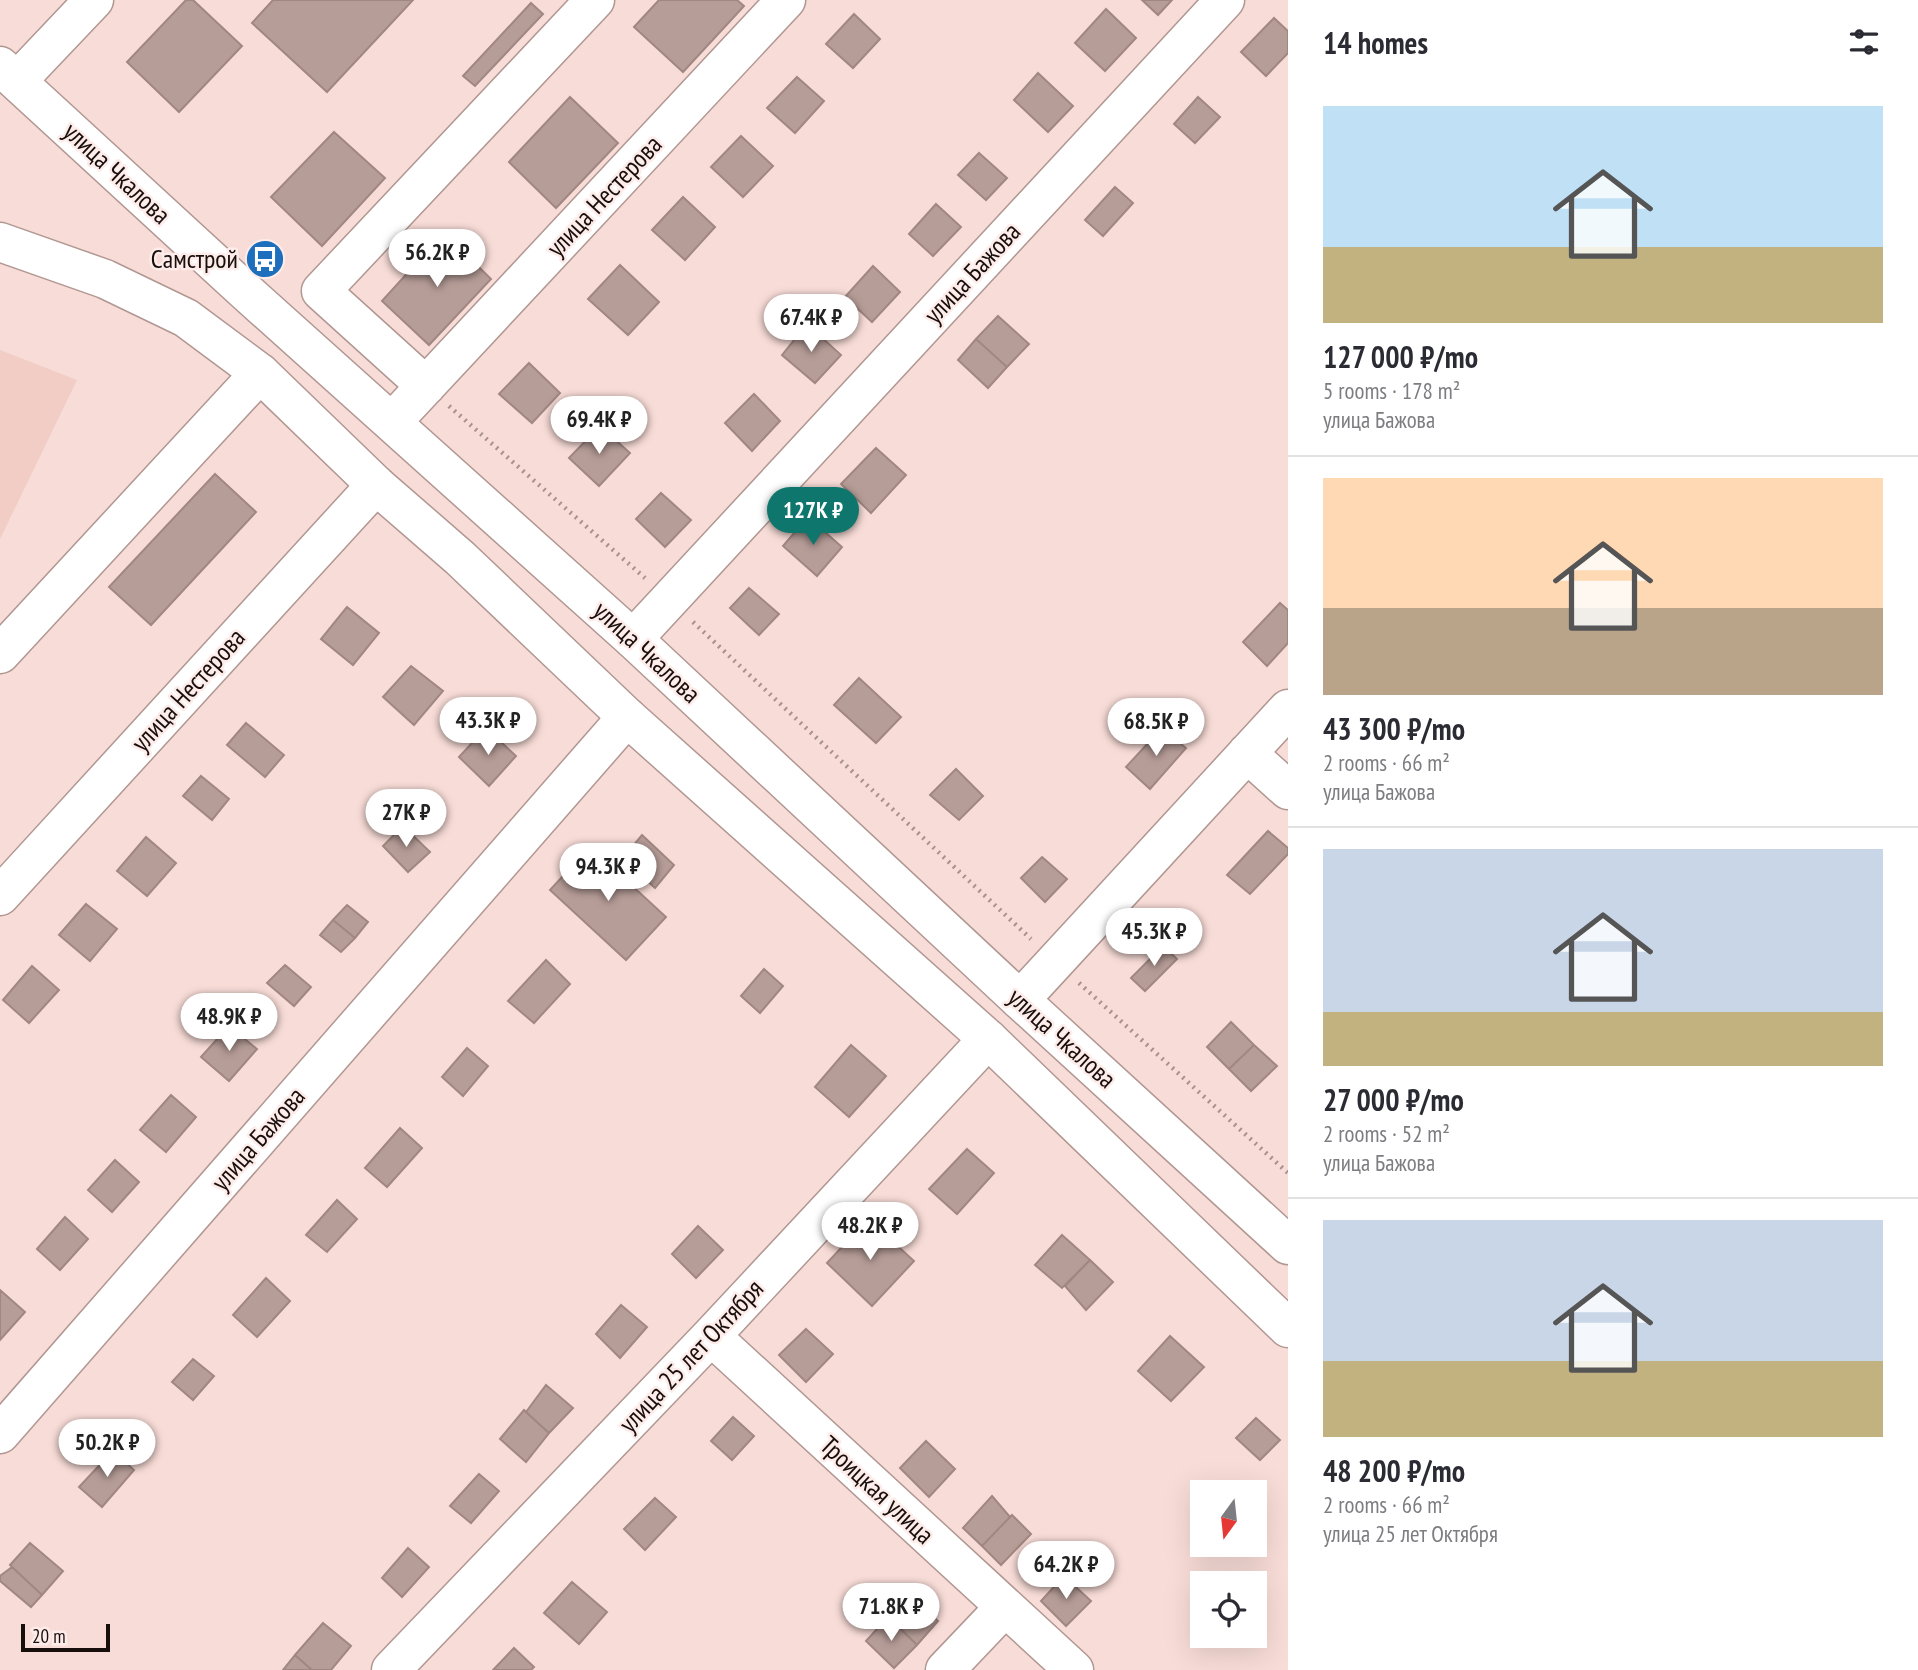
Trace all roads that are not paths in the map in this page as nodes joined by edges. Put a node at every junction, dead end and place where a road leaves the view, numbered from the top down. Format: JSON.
{"nodes":[{"id":1,"x":94,"y":0,"type":"edge"},
{"id":2,"x":595,"y":0,"type":"edge"},
{"id":3,"x":786,"y":0,"type":"edge"},
{"id":4,"x":1225,"y":0,"type":"edge"},
{"id":5,"x":9,"y":73,"type":"edge"},
{"id":6,"x":0,"y":242,"type":"edge"},
{"id":7,"x":321,"y":291,"type":"junction"},
{"id":8,"x":287,"y":328,"type":"junction"},
{"id":9,"x":261,"y":373,"type":"junction"},
{"id":10,"x":426,"y":386,"type":"junction"},
{"id":11,"x":392,"y":422,"type":"junction"},
{"id":12,"x":376,"y":485,"type":"junction"},
{"id":13,"x":633,"y":639,"type":"junction"},
{"id":14,"x":0,"y":654,"type":"edge"},
{"id":15,"x":1288,"y":709,"type":"edge"},
{"id":16,"x":627,"y":717,"type":"junction"},
{"id":17,"x":1247,"y":753,"type":"junction"},
{"id":18,"x":1288,"y":790,"type":"edge"},
{"id":19,"x":0,"y":896,"type":"edge"},
{"id":20,"x":1020,"y":1000,"type":"junction"},
{"id":21,"x":988,"y":1039,"type":"junction"},
{"id":22,"x":1288,"y":1245,"type":"edge"},
{"id":23,"x":1288,"y":1328,"type":"edge"},
{"id":24,"x":711,"y":1336,"type":"junction"},
{"id":25,"x":0,"y":1434,"type":"edge"},
{"id":26,"x":1004,"y":1608,"type":"junction"},
{"id":27,"x":391,"y":1670,"type":"edge"},
{"id":28,"x":945,"y":1670,"type":"edge"},
{"id":29,"x":1074,"y":1670,"type":"edge"}],
"edges":[{"from":1,"to":5,"type":"street"},
{"from":2,"to":7,"type":"street"},
{"from":3,"to":10,"type":"street","name":"улица Нестерова"},
{"from":4,"to":13,"type":"street","name":"улица Бажова"},
{"from":5,"to":8,"type":"street","name":"улица Чкалова"},
{"from":6,"to":9,"type":"street","name":"улица Чкалова"},
{"from":7,"to":8,"type":"street"},
{"from":7,"to":10,"type":"street"},
{"from":8,"to":11,"type":"street","name":"улица Чкалова"},
{"from":9,"to":12,"type":"street","name":"улица Чкалова"},
{"from":9,"to":14,"type":"street"},
{"from":10,"to":11,"type":"street","name":"улица Нестерова"},
{"from":11,"to":13,"type":"street","name":"улица Чкалова"},
{"from":12,"to":16,"type":"street","name":"улица Чкалова"},
{"from":12,"to":19,"type":"street","name":"улица Нестерова"},
{"from":13,"to":20,"type":"street","name":"улица Чкалова"},
{"from":15,"to":17,"type":"street"},
{"from":16,"to":21,"type":"street","name":"улица Чкалова"},
{"from":16,"to":25,"type":"street","name":"улица Бажова"},
{"from":17,"to":18,"type":"street"},
{"from":17,"to":20,"type":"street"},
{"from":20,"to":22,"type":"street","name":"улица Чкалова"},
{"from":21,"to":23,"type":"street","name":"улица Чкалова"},
{"from":21,"to":24,"type":"street","name":"улица 25 лет Октября"},
{"from":24,"to":26,"type":"street","name":"Троицкая улица"},
{"from":24,"to":27,"type":"street","name":"улица 25 лет Октября"},
{"from":26,"to":28,"type":"street"},
{"from":26,"to":29,"type":"street","name":"Троицкая улица"}]}
